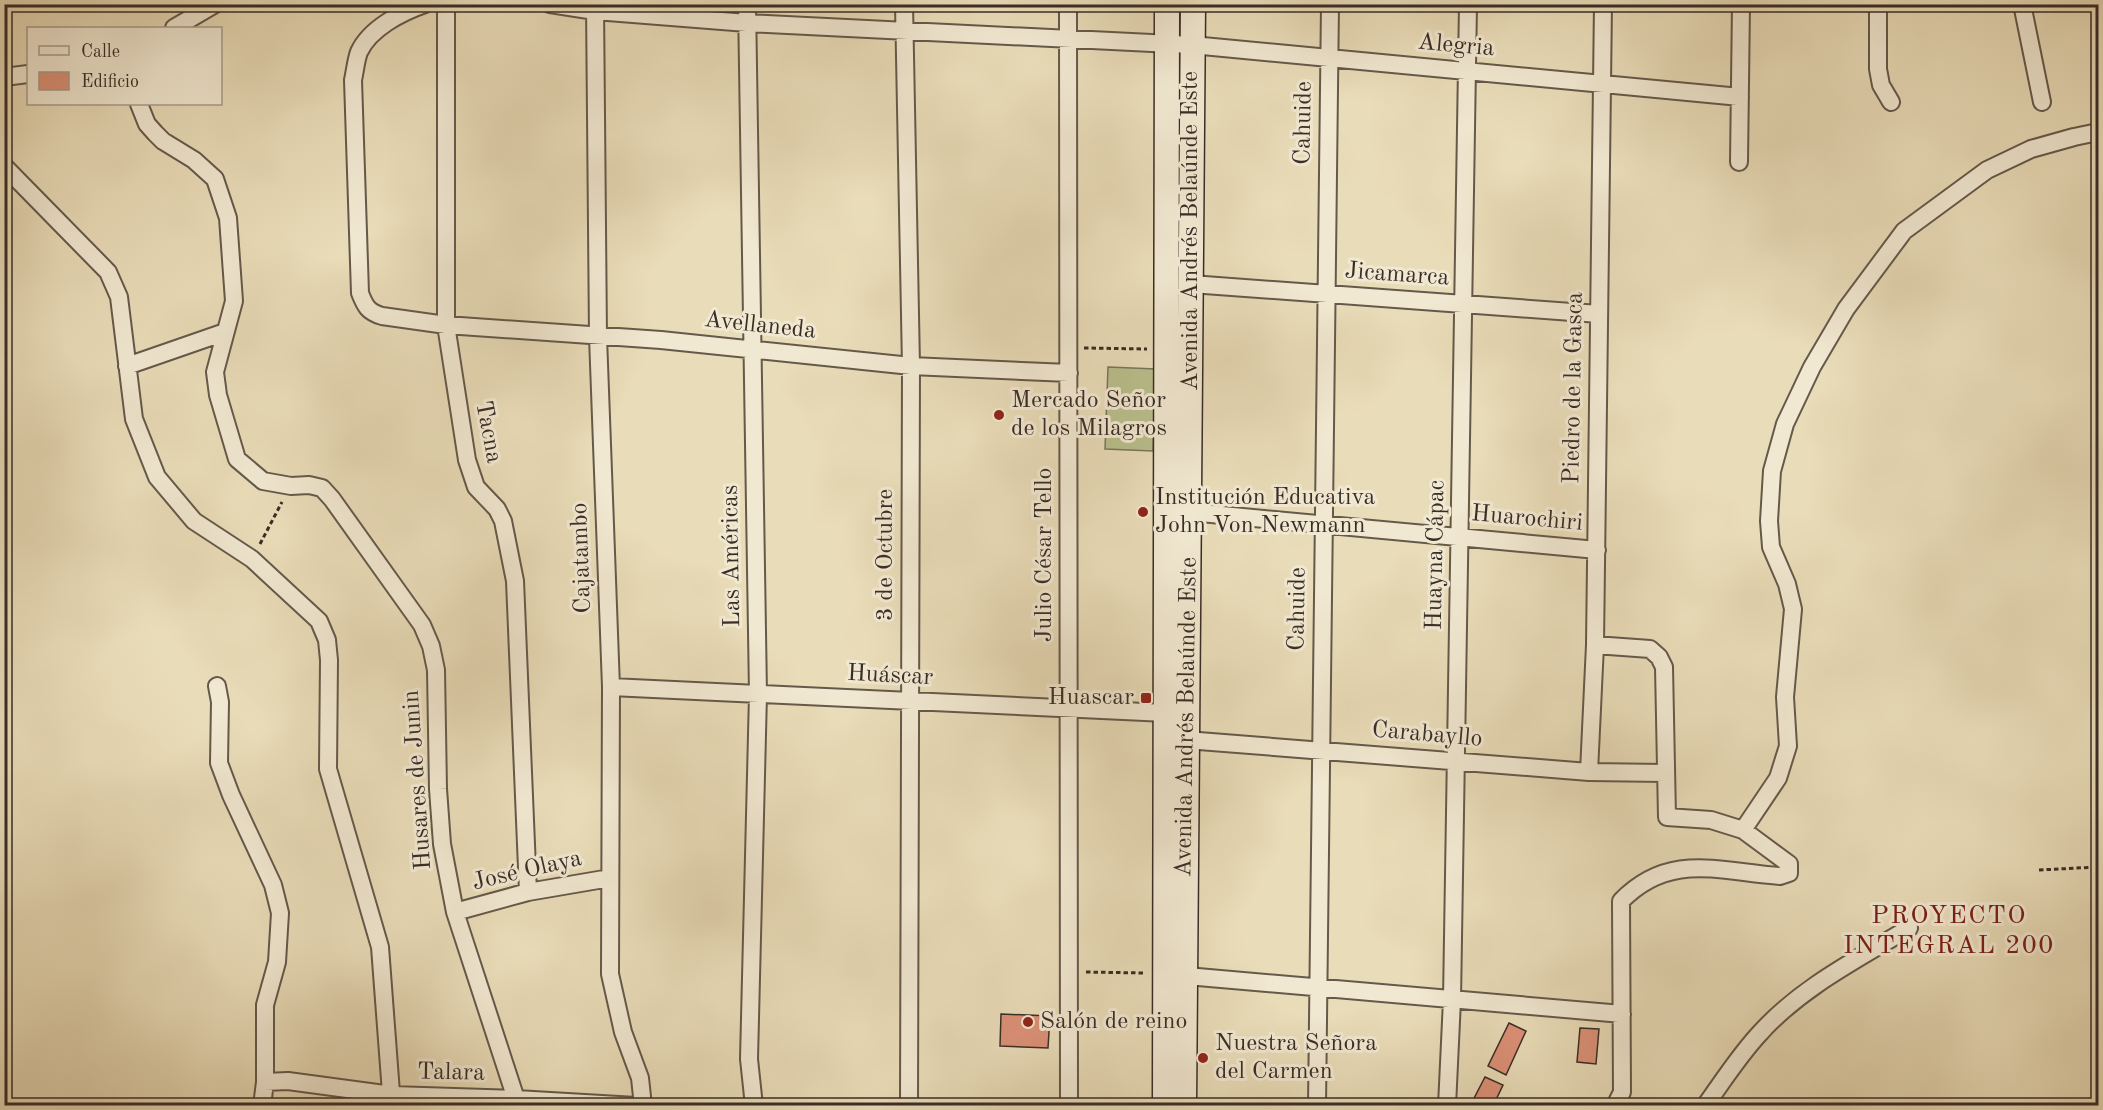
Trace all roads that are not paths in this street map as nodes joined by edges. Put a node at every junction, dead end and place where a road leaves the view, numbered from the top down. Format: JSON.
{"nodes":[{"id":1,"x":215,"y":4,"type":"edge"},
{"id":2,"x":424,"y":4,"type":"edge"},
{"id":3,"x":446,"y":4,"type":"edge"},
{"id":4,"x":549,"y":4,"type":"edge"},
{"id":5,"x":747,"y":4,"type":"edge"},
{"id":6,"x":904,"y":4,"type":"edge"},
{"id":7,"x":1068,"y":4,"type":"edge"},
{"id":8,"x":1167,"y":4,"type":"edge"},
{"id":9,"x":1193,"y":4,"type":"edge"},
{"id":10,"x":1330,"y":4,"type":"edge"},
{"id":11,"x":1468,"y":4,"type":"edge"},
{"id":12,"x":1603,"y":4,"type":"edge"},
{"id":13,"x":1741,"y":4,"type":"edge"},
{"id":14,"x":1878,"y":4,"type":"edge"},
{"id":15,"x":2022,"y":4,"type":"edge"},
{"id":16,"x":595,"y":8,"type":"edge"},
{"id":17,"x":747,"y":23,"type":"junction"},
{"id":18,"x":176,"y":27,"type":"edge"},
{"id":19,"x":904,"y":31,"type":"junction"},
{"id":20,"x":1068,"y":39,"type":"junction"},
{"id":21,"x":1167,"y":44,"type":"junction"},
{"id":22,"x":1192,"y":45,"type":"junction"},
{"id":23,"x":1329,"y":58,"type":"junction"},
{"id":24,"x":1467,"y":71,"type":"junction"},
{"id":25,"x":27,"y":74,"type":"edge"},
{"id":26,"x":4,"y":77,"type":"edge"},
{"id":27,"x":1602,"y":84,"type":"junction"},
{"id":28,"x":1740,"y":97,"type":"junction"},
{"id":29,"x":1891,"y":102,"type":"dead end"},
{"id":30,"x":2042,"y":102,"type":"dead end"},
{"id":31,"x":138,"y":105,"type":"edge"},
{"id":32,"x":2098,"y":132,"type":"edge"},
{"id":33,"x":1739,"y":162,"type":"dead end"},
{"id":34,"x":4,"y":166,"type":"edge"},
{"id":35,"x":1191,"y":284,"type":"junction"},
{"id":36,"x":1326,"y":294,"type":"junction"},
{"id":37,"x":1464,"y":304,"type":"junction"},
{"id":38,"x":1599,"y":314,"type":"junction"},
{"id":39,"x":446,"y":325,"type":"junction"},
{"id":40,"x":225,"y":332,"type":"junction"},
{"id":41,"x":598,"y":337,"type":"junction"},
{"id":42,"x":753,"y":349,"type":"junction"},
{"id":43,"x":127,"y":366,"type":"junction"},
{"id":44,"x":912,"y":366,"type":"junction"},
{"id":45,"x":1069,"y":373,"type":"junction"},
{"id":46,"x":1178,"y":510,"type":"junction"},
{"id":47,"x":1323,"y":524,"type":"junction"},
{"id":48,"x":1460,"y":537,"type":"junction"},
{"id":49,"x":1597,"y":550,"type":"junction"},
{"id":50,"x":1595,"y":645,"type":"junction"},
{"id":51,"x":217,"y":686,"type":"dead end"},
{"id":52,"x":611,"y":687,"type":"junction"},
{"id":53,"x":758,"y":694,"type":"junction"},
{"id":54,"x":909,"y":701,"type":"junction"},
{"id":55,"x":1069,"y":709,"type":"junction"},
{"id":56,"x":1166,"y":713,"type":"junction"},
{"id":57,"x":1186,"y":740,"type":"junction"},
{"id":58,"x":1321,"y":751,"type":"junction"},
{"id":59,"x":1456,"y":762,"type":"junction"},
{"id":60,"x":1589,"y":772,"type":"junction"},
{"id":61,"x":1665,"y":773,"type":"junction"},
{"id":62,"x":1743,"y":830,"type":"junction"},
{"id":63,"x":610,"y":878,"type":"junction"},
{"id":64,"x":528,"y":892,"type":"junction"},
{"id":65,"x":455,"y":912,"type":"junction"},
{"id":66,"x":1909,"y":928,"type":"dead end"},
{"id":67,"x":1175,"y":975,"type":"junction"},
{"id":68,"x":1318,"y":988,"type":"junction"},
{"id":69,"x":1452,"y":1000,"type":"junction"},
{"id":70,"x":1622,"y":1014,"type":"junction"},
{"id":71,"x":265,"y":1082,"type":"junction"},
{"id":72,"x":392,"y":1100,"type":"edge"},
{"id":73,"x":516,"y":1102,"type":"edge"},
{"id":74,"x":262,"y":1106,"type":"edge"},
{"id":75,"x":636,"y":1106,"type":"edge"},
{"id":76,"x":643,"y":1106,"type":"edge"},
{"id":77,"x":754,"y":1106,"type":"edge"},
{"id":78,"x":909,"y":1106,"type":"edge"},
{"id":79,"x":1069,"y":1106,"type":"edge"},
{"id":80,"x":1165,"y":1106,"type":"edge"},
{"id":81,"x":1184,"y":1106,"type":"edge"},
{"id":82,"x":1317,"y":1106,"type":"edge"},
{"id":83,"x":1447,"y":1106,"type":"edge"},
{"id":84,"x":1615,"y":1106,"type":"edge"},
{"id":85,"x":1705,"y":1106,"type":"edge"}],
"edges":[{"from":1,"to":18,"type":"street"},
{"from":2,"to":39,"type":"street","name":"Avellaneda"},
{"from":3,"to":39,"type":"street","name":"Tacna"},
{"from":4,"to":16,"type":"street","name":"Alegria"},
{"from":5,"to":17,"type":"street","name":"Las Américas"},
{"from":6,"to":19,"type":"street","name":"3 de Octubre"},
{"from":7,"to":20,"type":"street","name":"Julio César Tello"},
{"from":8,"to":21,"type":"street","name":"Avenida Andrés Belaúnde Este"},
{"from":9,"to":22,"type":"street","name":"Avenida Andrés Belaúnde Este"},
{"from":10,"to":23,"type":"street","name":"Cahuide"},
{"from":11,"to":24,"type":"street","name":"Huayna Cápac"},
{"from":12,"to":27,"type":"street","name":"Piedro de la Gasca"},
{"from":13,"to":28,"type":"street"},
{"from":14,"to":29,"type":"street"},
{"from":15,"to":30,"type":"street"},
{"from":16,"to":17,"type":"street","name":"Alegria"},
{"from":16,"to":41,"type":"street","name":"Cajatambo"},
{"from":17,"to":19,"type":"street","name":"Alegria"},
{"from":17,"to":42,"type":"street","name":"Las Américas"},
{"from":19,"to":20,"type":"street","name":"Alegria"},
{"from":19,"to":44,"type":"street","name":"3 de Octubre"},
{"from":20,"to":21,"type":"street","name":"Alegria"},
{"from":20,"to":45,"type":"street","name":"Julio César Tello"},
{"from":21,"to":22,"type":"street","name":"Alegria"},
{"from":21,"to":46,"type":"street","name":"Avenida Andrés Belaúnde Este"},
{"from":22,"to":23,"type":"street","name":"Alegria"},
{"from":22,"to":35,"type":"street","name":"Avenida Andrés Belaúnde Este"},
{"from":23,"to":24,"type":"street","name":"Alegria"},
{"from":23,"to":36,"type":"street","name":"Cahuide"},
{"from":24,"to":27,"type":"street","name":"Alegria"},
{"from":24,"to":37,"type":"street","name":"Huayna Cápac"},
{"from":25,"to":26,"type":"street"},
{"from":27,"to":28,"type":"street","name":"Alegria"},
{"from":27,"to":38,"type":"street","name":"Piedro de la Gasca"},
{"from":28,"to":33,"type":"street"},
{"from":31,"to":40,"type":"street","name":"Husares de Junin"},
{"from":32,"to":62,"type":"street"},
{"from":34,"to":43,"type":"street"},
{"from":35,"to":36,"type":"street","name":"Jicamarca"},
{"from":35,"to":46,"type":"street","name":"Avenida Andrés Belaúnde Este"},
{"from":36,"to":37,"type":"street","name":"Jicamarca"},
{"from":36,"to":47,"type":"street","name":"Cahuide"},
{"from":37,"to":38,"type":"street","name":"Jicamarca"},
{"from":37,"to":48,"type":"street","name":"Huayna Cápac"},
{"from":38,"to":49,"type":"street","name":"Piedro de la Gasca"},
{"from":39,"to":41,"type":"street","name":"Avellaneda"},
{"from":39,"to":64,"type":"street","name":"Tacna"},
{"from":40,"to":43,"type":"street"},
{"from":40,"to":65,"type":"street","name":"Husares de Junin"},
{"from":41,"to":42,"type":"street","name":"Avellaneda"},
{"from":41,"to":52,"type":"street","name":"Cajatambo"},
{"from":42,"to":44,"type":"street","name":"Avellaneda"},
{"from":42,"to":53,"type":"street","name":"Las Américas"},
{"from":43,"to":72,"type":"street"},
{"from":44,"to":45,"type":"street","name":"Avellaneda"},
{"from":44,"to":54,"type":"street","name":"3 de Octubre"},
{"from":45,"to":55,"type":"street","name":"Julio César Tello"},
{"from":46,"to":47,"type":"street","name":"Huarochiri"},
{"from":46,"to":56,"type":"street","name":"Avenida Andrés Belaúnde Este"},
{"from":46,"to":57,"type":"street","name":"Avenida Andrés Belaúnde Este"},
{"from":47,"to":48,"type":"street","name":"Huarochiri"},
{"from":47,"to":58,"type":"street","name":"Cahuide"},
{"from":48,"to":49,"type":"street","name":"Huarochiri"},
{"from":48,"to":59,"type":"street","name":"Huayna Cápac"},
{"from":49,"to":50,"type":"street","name":"Piedro de la Gasca"},
{"from":50,"to":60,"type":"street","name":"Piedro de la Gasca"},
{"from":50,"to":61,"type":"street"},
{"from":51,"to":71,"type":"street"},
{"from":52,"to":53,"type":"street","name":"Huáscar"},
{"from":52,"to":63,"type":"street","name":"Cajatambo"},
{"from":53,"to":54,"type":"street","name":"Huáscar"},
{"from":53,"to":77,"type":"street","name":"Las Américas"},
{"from":54,"to":55,"type":"street","name":"Huáscar"},
{"from":54,"to":78,"type":"street","name":"3 de Octubre"},
{"from":55,"to":56,"type":"street","name":"Huáscar"},
{"from":55,"to":79,"type":"street","name":"Julio César Tello"},
{"from":56,"to":67,"type":"street","name":"Avenida Andrés Belaúnde Este"},
{"from":57,"to":58,"type":"street","name":"Carabayllo"},
{"from":57,"to":67,"type":"street","name":"Avenida Andrés Belaúnde Este"},
{"from":58,"to":59,"type":"street","name":"Carabayllo"},
{"from":58,"to":68,"type":"street","name":"Cahuide"},
{"from":59,"to":60,"type":"street","name":"Carabayllo"},
{"from":59,"to":69,"type":"street","name":"Huayna Cápac"},
{"from":60,"to":61,"type":"street","name":"Carabayllo"},
{"from":61,"to":62,"type":"street"},
{"from":62,"to":70,"type":"street"},
{"from":63,"to":64,"type":"street","name":"José Olaya"},
{"from":63,"to":76,"type":"street","name":"Cajatambo"},
{"from":64,"to":65,"type":"street","name":"José Olaya"},
{"from":65,"to":73,"type":"street","name":"Husares de Junin"},
{"from":66,"to":85,"type":"street"},
{"from":67,"to":68,"type":"street"},
{"from":67,"to":80,"type":"street","name":"Avenida Andrés Belaúnde Este"},
{"from":67,"to":81,"type":"street","name":"Avenida Andrés Belaúnde Este"},
{"from":68,"to":69,"type":"street"},
{"from":68,"to":82,"type":"street","name":"Cahuide"},
{"from":69,"to":70,"type":"street"},
{"from":69,"to":83,"type":"street","name":"Huayna Cápac"},
{"from":70,"to":84,"type":"street"},
{"from":71,"to":72,"type":"street","name":"Talara"},
{"from":71,"to":74,"type":"street"},
{"from":72,"to":73,"type":"street","name":"Talara"},
{"from":73,"to":75,"type":"street","name":"Talara"}]}
